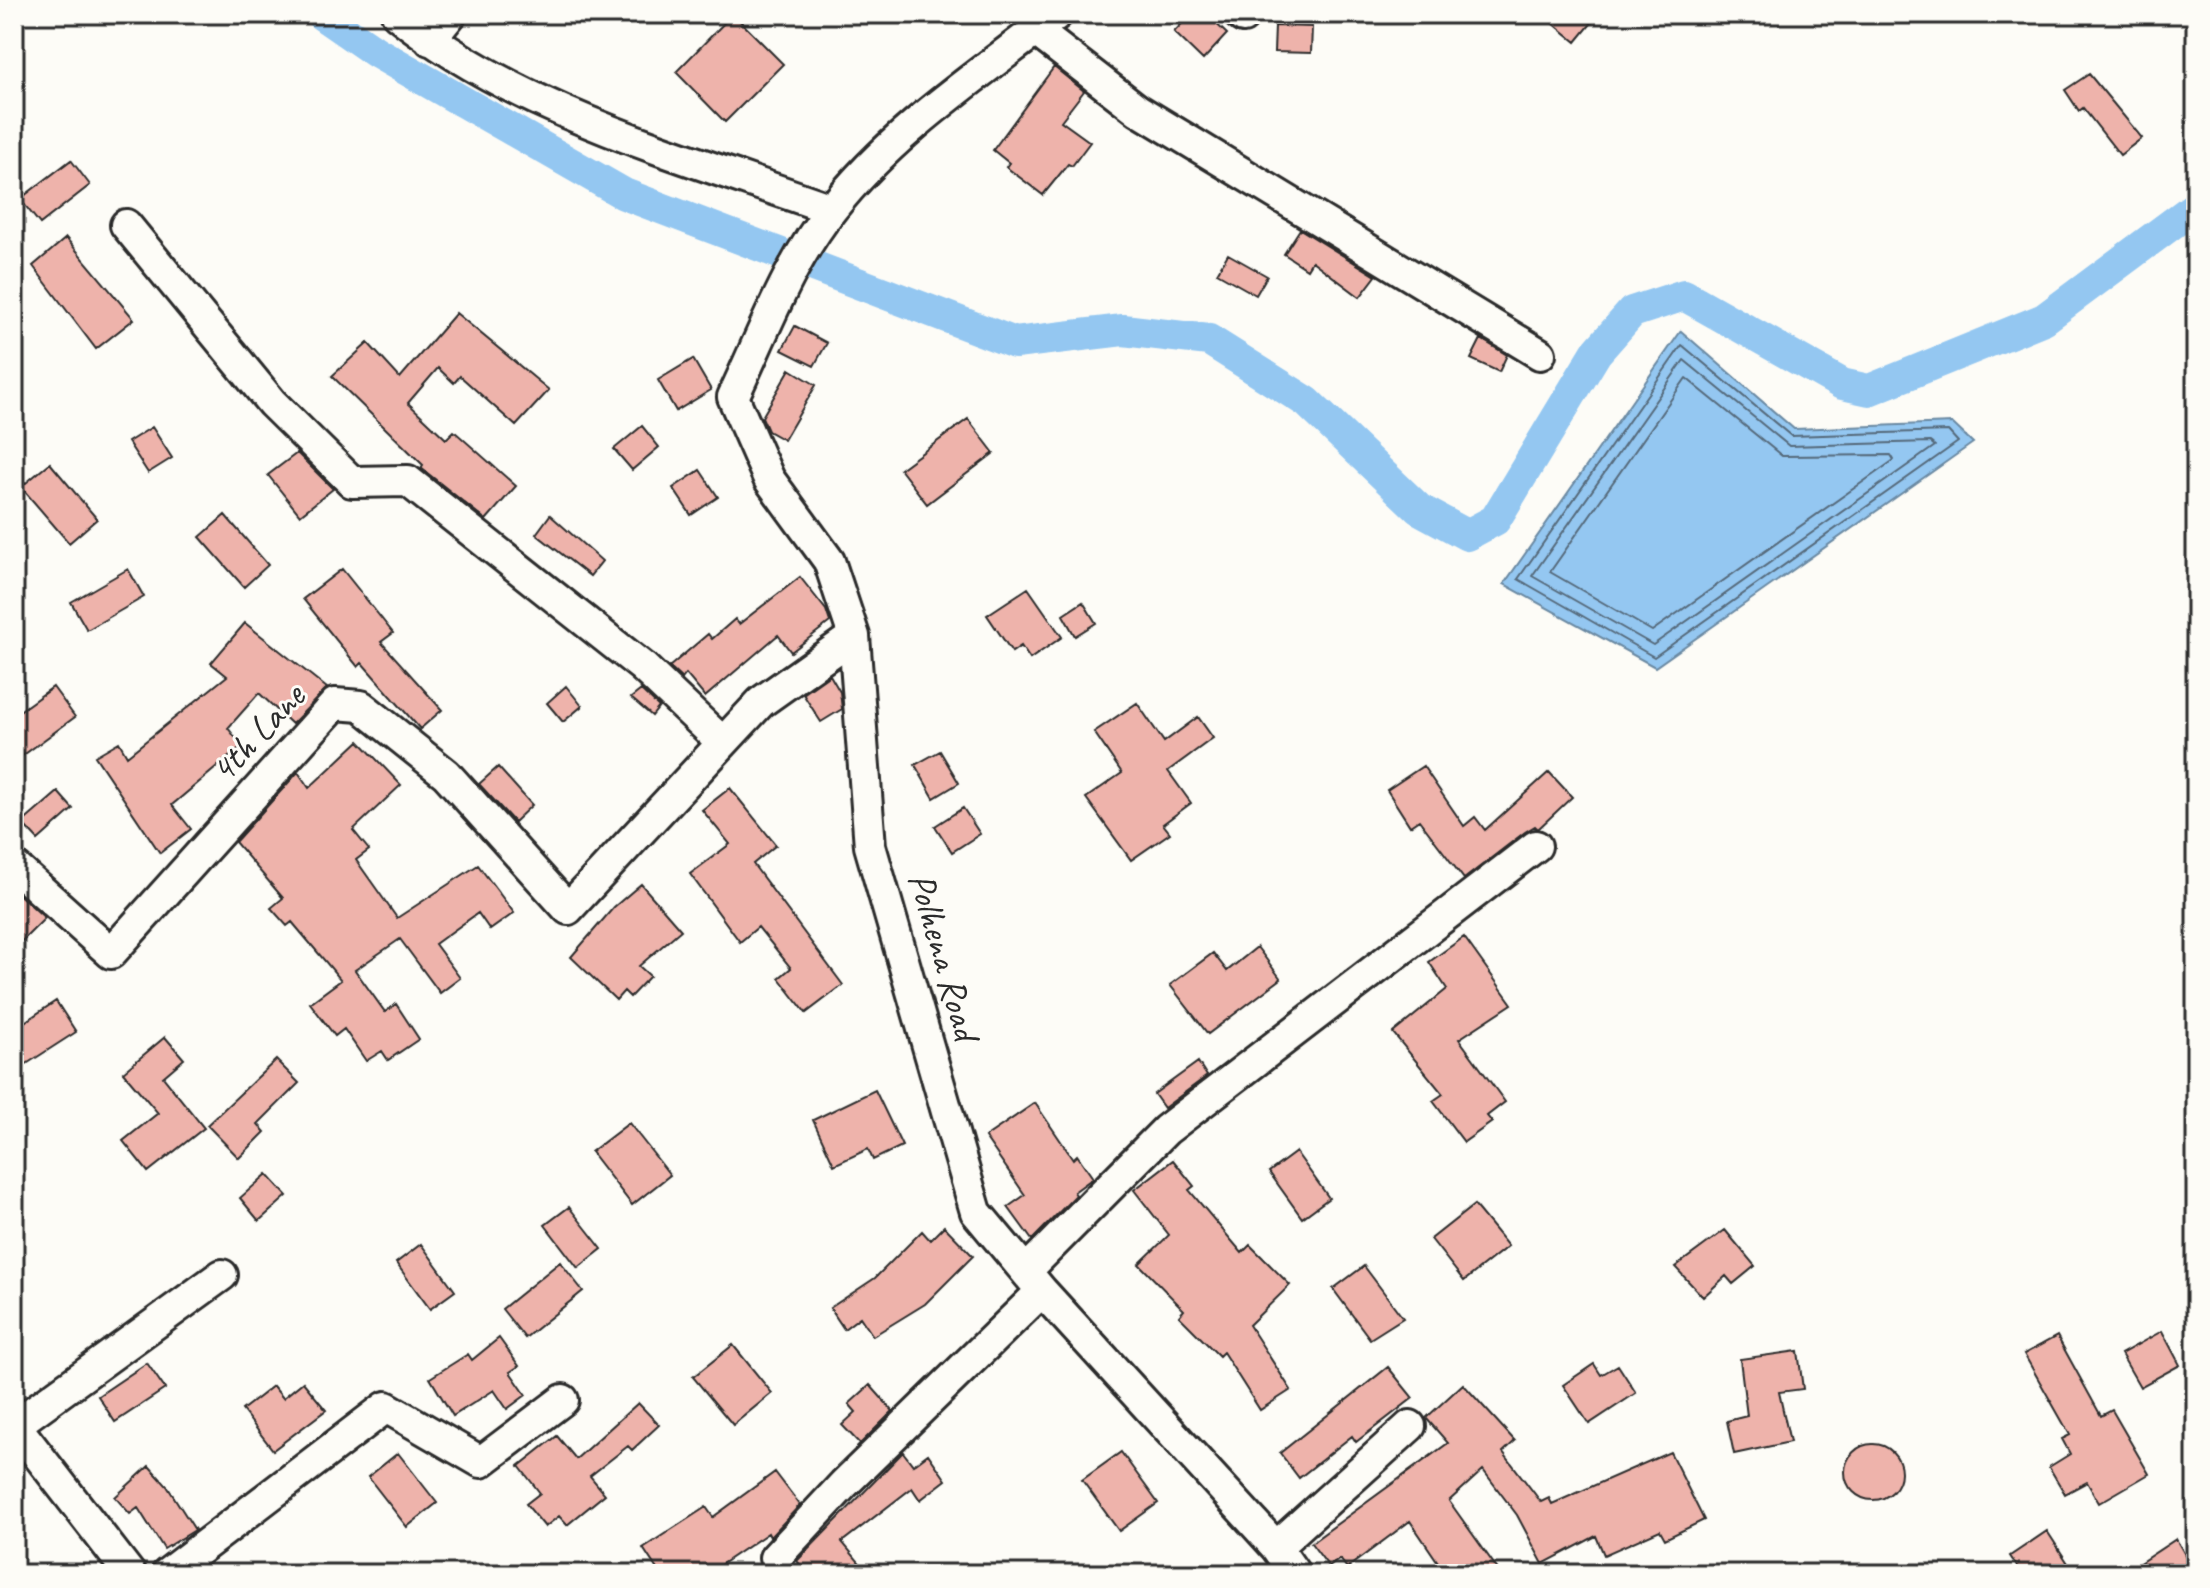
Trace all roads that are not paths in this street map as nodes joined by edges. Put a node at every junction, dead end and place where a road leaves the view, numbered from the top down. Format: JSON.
{"nodes":[{"id":1,"x":397,"y":14,"type":"edge"},
{"id":2,"x":451,"y":14,"type":"edge"},
{"id":3,"x":1047,"y":22,"type":"edge"},
{"id":4,"x":430,"y":40,"type":"junction"},
{"id":5,"x":824,"y":221,"type":"junction"},
{"id":6,"x":126,"y":225,"type":"dead end"},
{"id":7,"x":1540,"y":354,"type":"dead end"},
{"id":8,"x":854,"y":636,"type":"junction"},
{"id":9,"x":722,"y":742,"type":"junction"},
{"id":10,"x":1536,"y":846,"type":"dead end"},
{"id":11,"x":14,"y":866,"type":"edge"},
{"id":12,"x":222,"y":1275,"type":"dead end"},
{"id":13,"x":1034,"y":1281,"type":"junction"},
{"id":14,"x":563,"y":1400,"type":"dead end"},
{"id":15,"x":14,"y":1425,"type":"edge"},
{"id":16,"x":1410,"y":1426,"type":"dead end"},
{"id":17,"x":24,"y":1460,"type":"edge"},
{"id":18,"x":1276,"y":1547,"type":"junction"},
{"id":19,"x":775,"y":1558,"type":"dead end"},
{"id":20,"x":130,"y":1574,"type":"edge"},
{"id":21,"x":167,"y":1574,"type":"edge"},
{"id":22,"x":1295,"y":1574,"type":"edge"}],
"edges":[{"from":1,"to":4,"type":"street"},
{"from":2,"to":4,"type":"street"},
{"from":3,"to":5,"type":"street","name":"Polhena Road"},
{"from":3,"to":7,"type":"street"},
{"from":4,"to":5,"type":"street"},
{"from":5,"to":8,"type":"street","name":"Polhena Road"},
{"from":6,"to":9,"type":"street"},
{"from":8,"to":9,"type":"street"},
{"from":8,"to":13,"type":"street","name":"Polhena Road"},
{"from":9,"to":11,"type":"street","name":"4th Lane"},
{"from":10,"to":13,"type":"street"},
{"from":12,"to":15,"type":"street"},
{"from":13,"to":18,"type":"street","name":"Polhena Road"},
{"from":13,"to":19,"type":"street"},
{"from":14,"to":21,"type":"street"},
{"from":15,"to":17,"type":"street"},
{"from":16,"to":18,"type":"street"},
{"from":17,"to":20,"type":"street"},
{"from":18,"to":22,"type":"street","name":"Polhena Road"}]}
